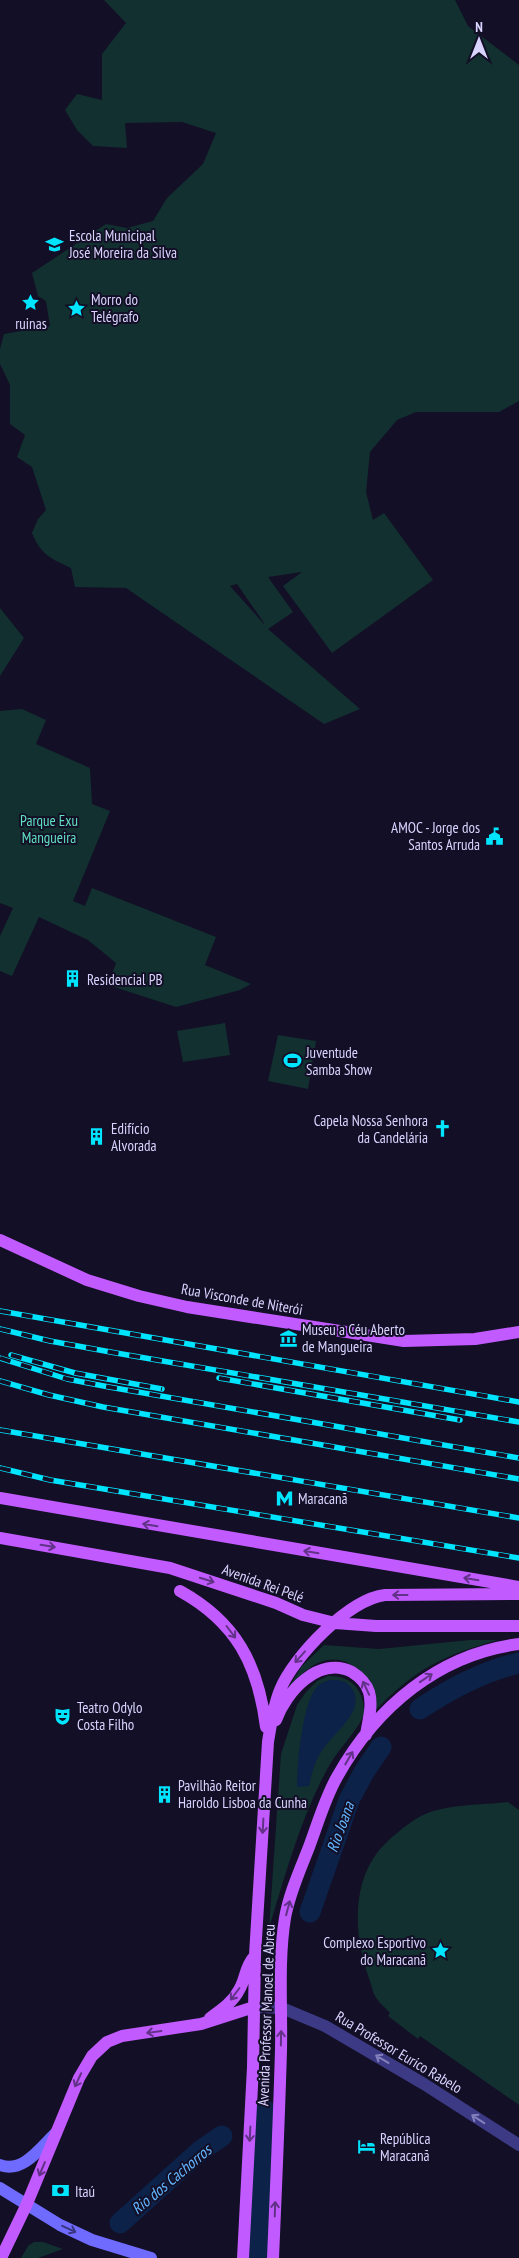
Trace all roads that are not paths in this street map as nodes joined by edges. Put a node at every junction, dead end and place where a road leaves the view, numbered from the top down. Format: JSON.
{"nodes":[{"id":1,"x":0,"y":1240,"type":"edge"},
{"id":2,"x":519,"y":1332,"type":"edge"},
{"id":3,"x":0,"y":1498,"type":"edge"},
{"id":4,"x":0,"y":1538,"type":"edge"},
{"id":5,"x":519,"y":1587,"type":"edge"},
{"id":6,"x":180,"y":1591,"type":"dead end"},
{"id":7,"x":519,"y":1594,"type":"edge"},
{"id":8,"x":335,"y":1623,"type":"junction"},
{"id":9,"x":519,"y":1626,"type":"edge"},
{"id":10,"x":519,"y":1644,"type":"edge"},
{"id":11,"x":366,"y":1735,"type":"junction"},
{"id":12,"x":268,"y":1742,"type":"junction"},
{"id":13,"x":255,"y":1955,"type":"junction"},
{"id":14,"x":254,"y":2007,"type":"junction"},
{"id":15,"x":282,"y":2008,"type":"junction"},
{"id":16,"x":201,"y":2024,"type":"junction"},
{"id":17,"x":57,"y":2132,"type":"junction"},
{"id":18,"x":519,"y":2145,"type":"edge"},
{"id":19,"x":0,"y":2165,"type":"edge"},
{"id":20,"x":0,"y":2188,"type":"edge"},
{"id":21,"x":26,"y":2206,"type":"junction"},
{"id":22,"x":5,"y":2246,"type":"edge"},
{"id":23,"x":1,"y":2258,"type":"edge"},
{"id":24,"x":151,"y":2258,"type":"edge"},
{"id":25,"x":243,"y":2258,"type":"edge"},
{"id":26,"x":273,"y":2258,"type":"edge"}],
"edges":[{"from":1,"to":2,"type":"main road","name":"Rua Visconde de Niterói"},
{"from":5,"to":3,"type":"main road","name":"Avenida Rei Pelé","one_way":true},
{"from":4,"to":8,"type":"main road","name":"Avenida Rei Pelé","one_way":true},
{"from":6,"to":12,"type":"main road","one_way":true},
{"from":7,"to":8,"type":"main road","name":"Avenida Professor Manoel de Abreu","one_way":true},
{"from":8,"to":9,"type":"main road","name":"Avenida Rei Pelé"},
{"from":8,"to":12,"type":"main road","name":"Avenida Professor Manoel de Abreu","one_way":true},
{"from":11,"to":10,"type":"main road","name":"Avenida Professor Manoel de Abreu","one_way":true},
{"from":11,"to":12,"type":"main road","one_way":true},
{"from":15,"to":11,"type":"main road","name":"Avenida Professor Manoel de Abreu","one_way":true},
{"from":12,"to":13,"type":"main road","name":"Avenida Professor Manoel de Abreu","one_way":true},
{"from":13,"to":14,"type":"main road","name":"Avenida Professor Manoel de Abreu"},
{"from":13,"to":16,"type":"main road","one_way":true},
{"from":14,"to":15,"type":"street","name":"Rua Professor Eurico Rabelo"},
{"from":14,"to":16,"type":"main road"},
{"from":14,"to":25,"type":"main road","name":"Avenida Professor Manoel de Abreu","one_way":true},
{"from":18,"to":15,"type":"street","name":"Rua Professor Eurico Rabelo","one_way":true},
{"from":26,"to":15,"type":"main road","name":"Avenida Professor Manoel de Abreu","one_way":true},
{"from":16,"to":17,"type":"main road","one_way":true},
{"from":17,"to":19,"type":"main road"},
{"from":17,"to":21,"type":"main road","one_way":true},
{"from":20,"to":21,"type":"main road"},
{"from":21,"to":22,"type":"main road"},
{"from":21,"to":24,"type":"main road","one_way":true},
{"from":22,"to":23,"type":"main road"}]}
